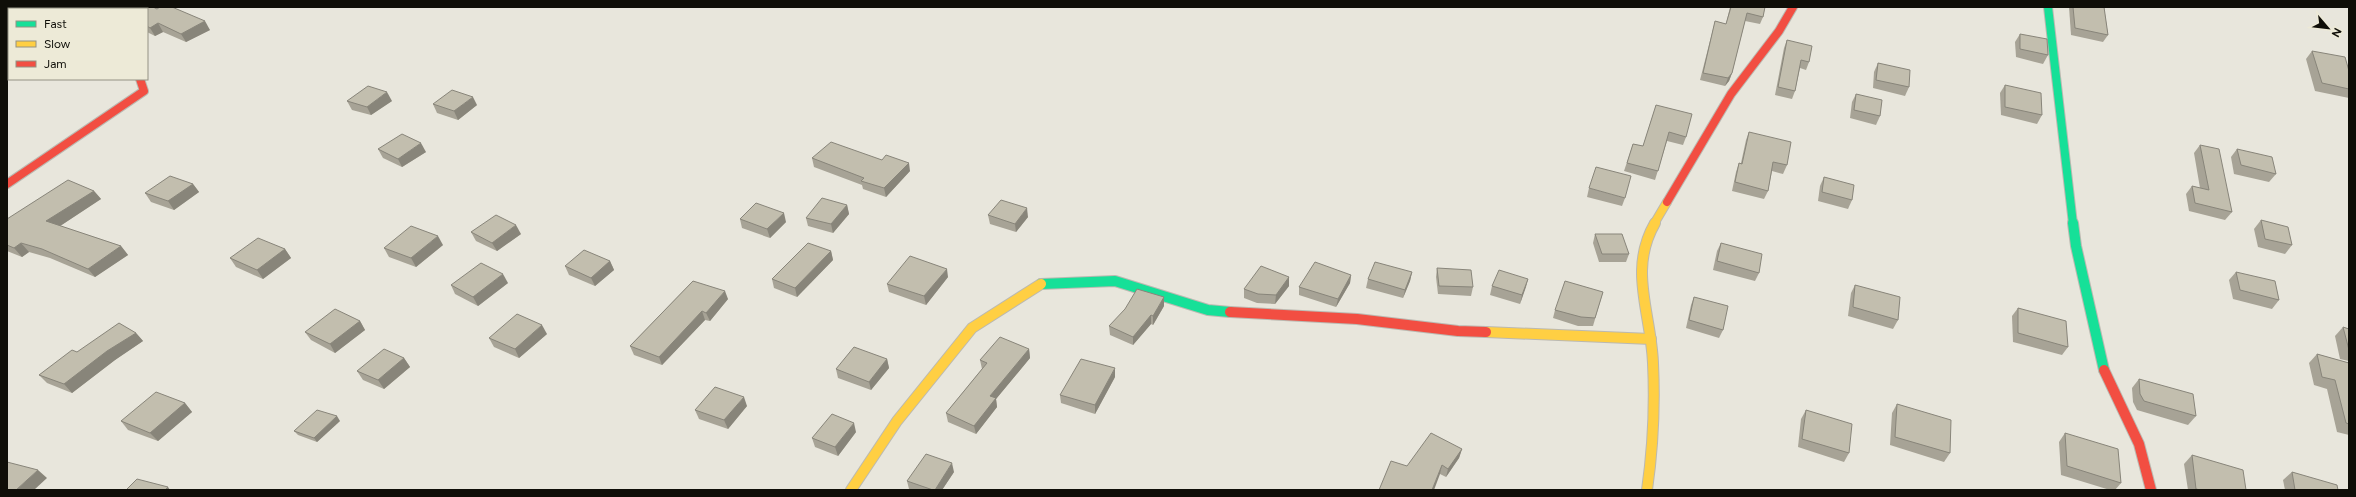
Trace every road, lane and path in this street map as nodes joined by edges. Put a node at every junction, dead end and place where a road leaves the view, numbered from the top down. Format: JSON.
{"nodes":[{"id":1,"x":1793,"y":7,"type":"edge"},
{"id":2,"x":2048,"y":7,"type":"edge"},
{"id":3,"x":140,"y":80,"type":"edge"},
{"id":4,"x":7,"y":184,"type":"edge"},
{"id":5,"x":1651,"y":339,"type":"junction"},
{"id":6,"x":851,"y":490,"type":"edge"},
{"id":7,"x":1647,"y":490,"type":"edge"},
{"id":8,"x":2151,"y":490,"type":"edge"}],
"edges":[{"from":1,"to":5,"type":"street"},
{"from":2,"to":8,"type":"street"},
{"from":3,"to":4,"type":"street"},
{"from":5,"to":6,"type":"street"},
{"from":5,"to":7,"type":"street"}]}
